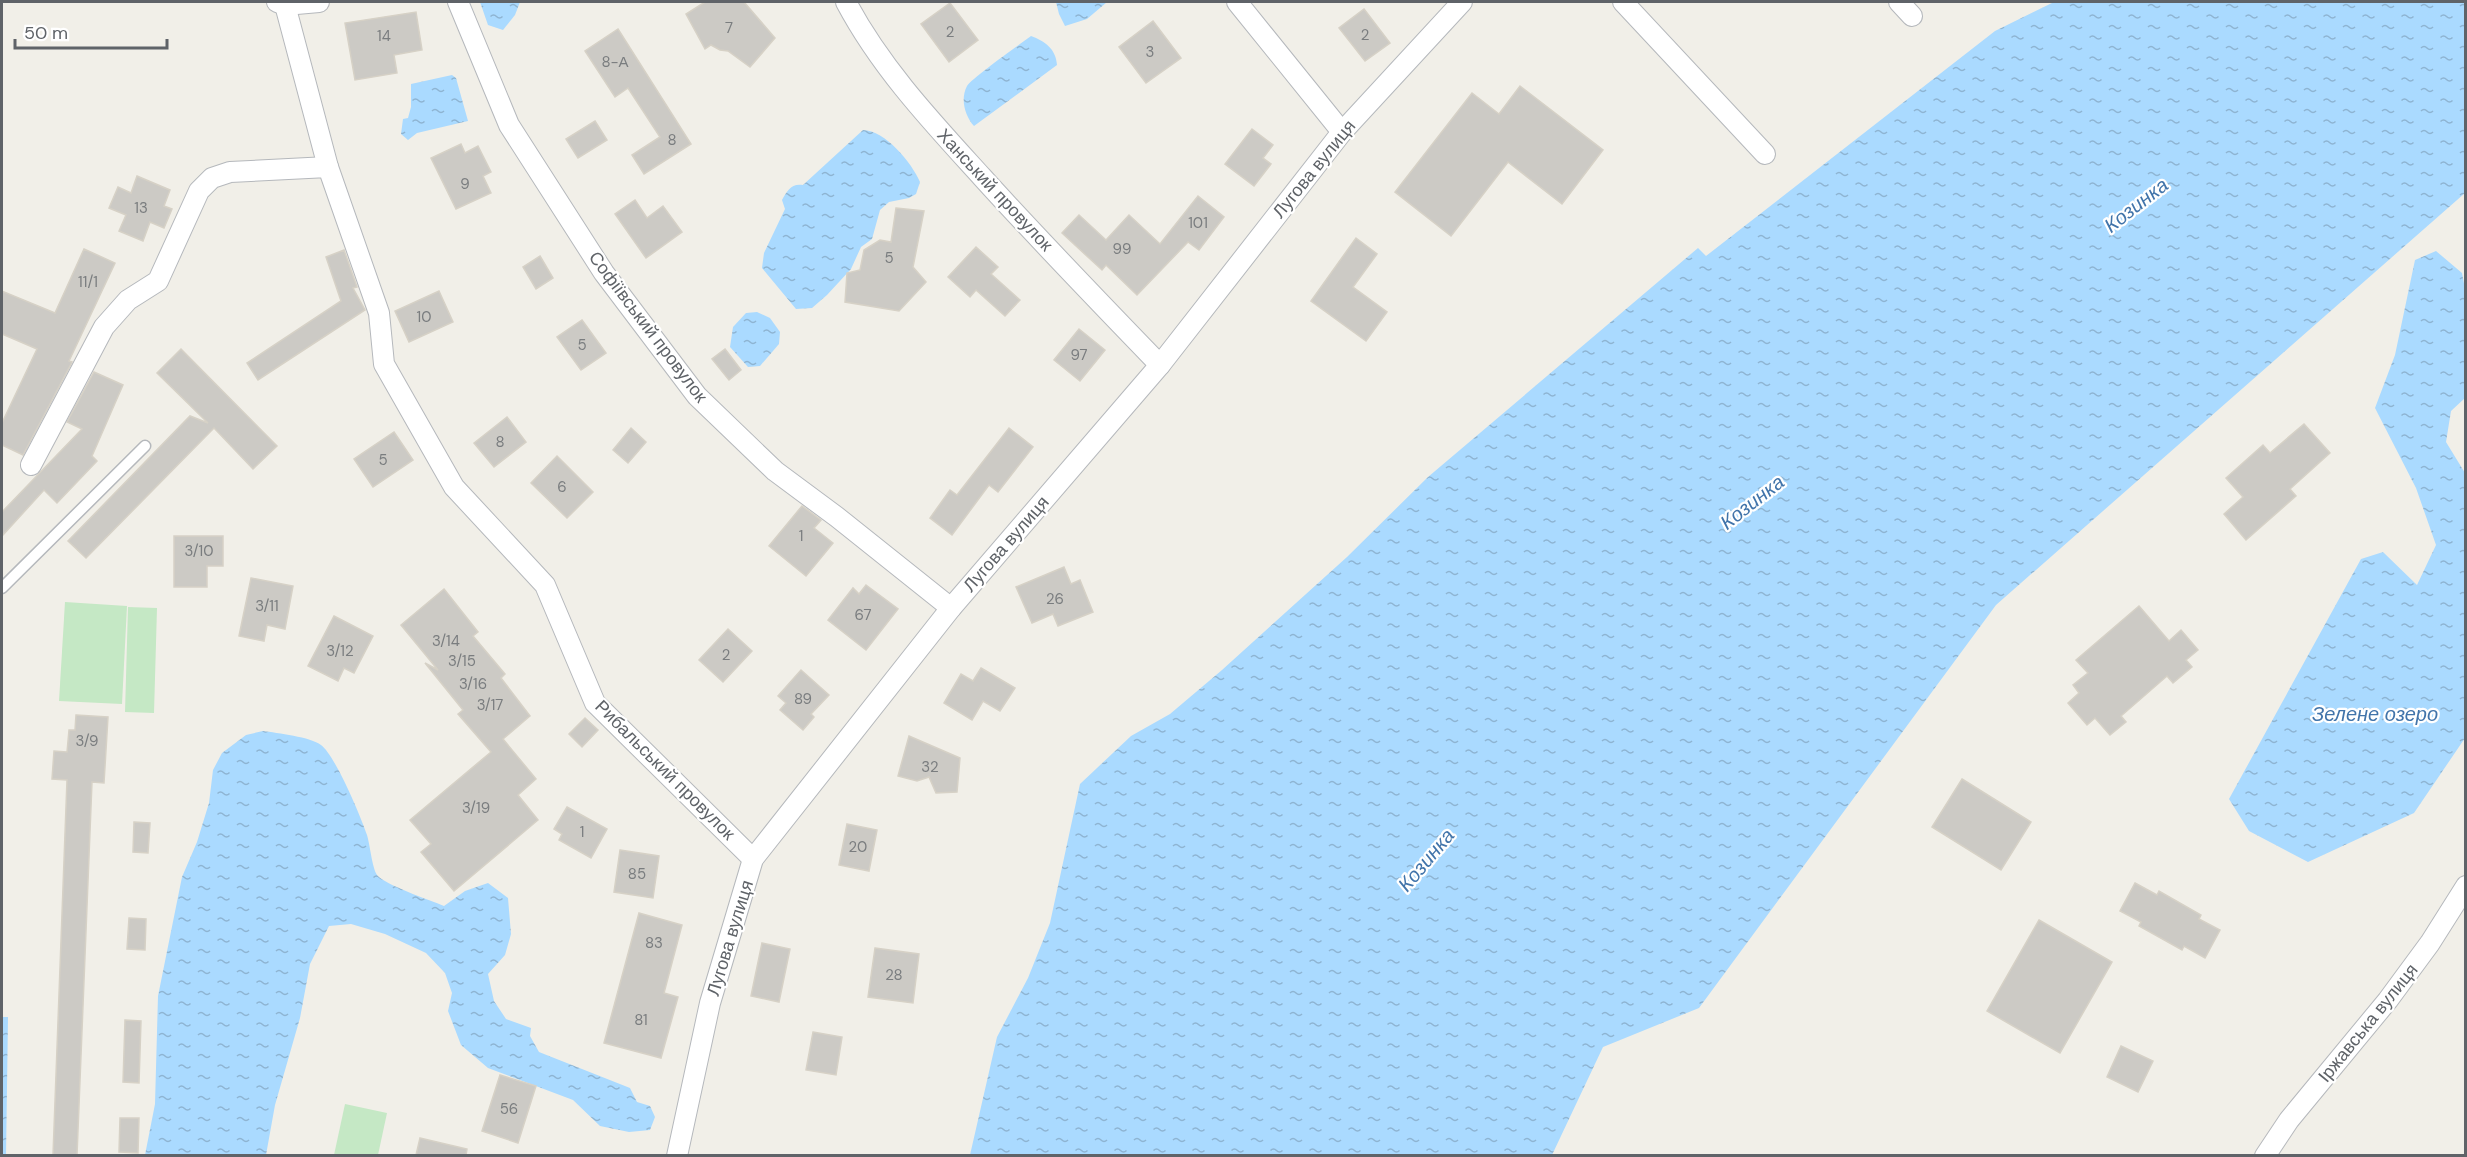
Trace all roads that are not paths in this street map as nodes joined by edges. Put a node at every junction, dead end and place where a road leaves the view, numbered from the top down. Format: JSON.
{"nodes":[{"id":1,"x":319,"y":2,"type":"edge"},
{"id":2,"x":458,"y":2,"type":"edge"},
{"id":3,"x":846,"y":2,"type":"edge"},
{"id":4,"x":1237,"y":2,"type":"edge"},
{"id":5,"x":1462,"y":2,"type":"edge"},
{"id":6,"x":1623,"y":2,"type":"edge"},
{"id":7,"x":281,"y":3,"type":"edge"},
{"id":8,"x":1342,"y":132,"type":"junction"},
{"id":9,"x":1766,"y":154,"type":"dead end"},
{"id":10,"x":328,"y":167,"type":"junction"},
{"id":11,"x":1160,"y":365,"type":"junction"},
{"id":12,"x":145,"y":446,"type":"dead end"},
{"id":13,"x":30,"y":465,"type":"dead end"},
{"id":14,"x":2,"y":588,"type":"edge"},
{"id":15,"x":951,"y":608,"type":"junction"},
{"id":16,"x":753,"y":859,"type":"junction"},
{"id":17,"x":2466,"y":886,"type":"edge"},
{"id":18,"x":677,"y":1155,"type":"edge"},
{"id":19,"x":2265,"y":1155,"type":"edge"}],
"edges":[{"from":1,"to":7,"type":"street"},
{"from":2,"to":15,"type":"street","name":"Софіївський провулок"},
{"from":3,"to":11,"type":"street","name":"Ханський провулок"},
{"from":4,"to":8,"type":"street"},
{"from":5,"to":8,"type":"street","name":"Лугова вулиця"},
{"from":6,"to":9,"type":"street"},
{"from":7,"to":10,"type":"street","name":"Рибальський провулок"},
{"from":8,"to":11,"type":"street","name":"Лугова вулиця"},
{"from":10,"to":13,"type":"street"},
{"from":10,"to":16,"type":"street","name":"Рибальський провулок"},
{"from":11,"to":15,"type":"street","name":"Лугова вулиця"},
{"from":12,"to":14,"type":"lane"},
{"from":15,"to":16,"type":"street","name":"Лугова вулиця"},
{"from":16,"to":18,"type":"street","name":"Лугова вулиця"},
{"from":17,"to":19,"type":"street","name":"Іржавська вулиця"}]}
